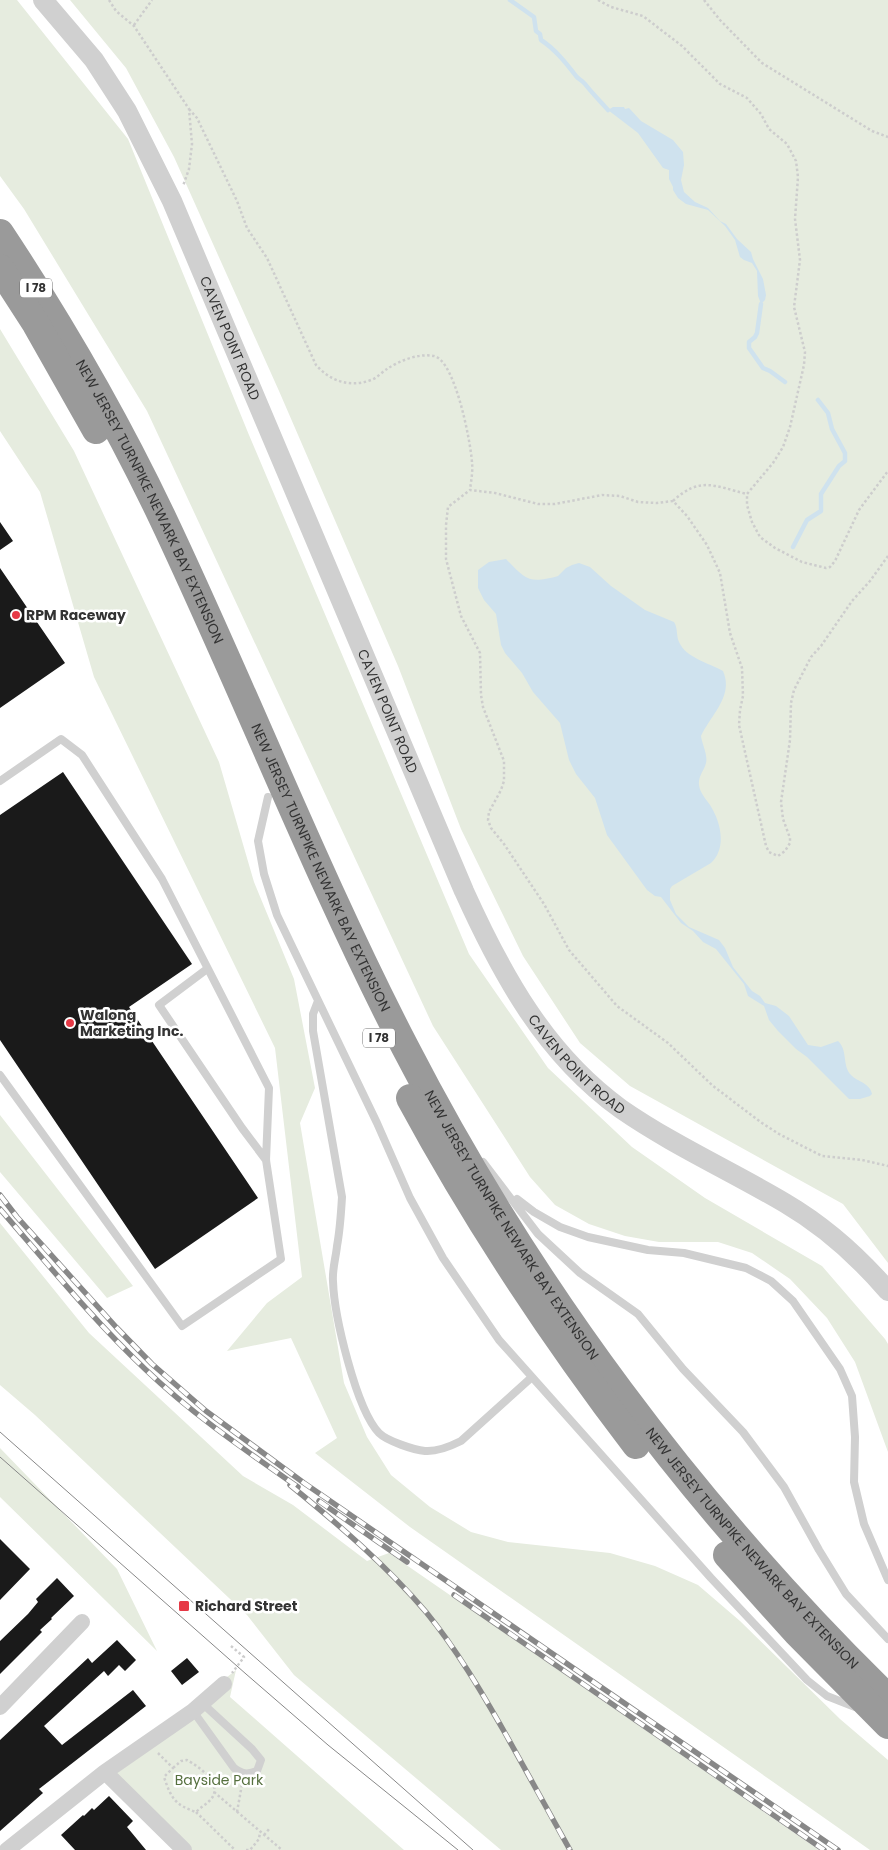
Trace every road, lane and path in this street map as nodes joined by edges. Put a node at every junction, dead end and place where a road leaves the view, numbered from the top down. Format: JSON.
{"nodes":[{"id":1,"x":43,"y":0,"type":"edge"},
{"id":2,"x":109,"y":0,"type":"edge"},
{"id":3,"x":152,"y":0,"type":"edge"},
{"id":4,"x":598,"y":0,"type":"edge"},
{"id":5,"x":704,"y":0,"type":"edge"},
{"id":6,"x":134,"y":26,"type":"junction"},
{"id":7,"x":189,"y":109,"type":"junction"},
{"id":8,"x":888,"y":137,"type":"edge"},
{"id":9,"x":172,"y":201,"type":"junction"},
{"id":10,"x":0,"y":233,"type":"edge"},
{"id":11,"x":0,"y":268,"type":"edge"},
{"id":12,"x":888,"y":471,"type":"edge"},
{"id":13,"x":470,"y":490,"type":"junction"},
{"id":14,"x":747,"y":494,"type":"junction"},
{"id":15,"x":673,"y":501,"type":"junction"},
{"id":16,"x":888,"y":556,"type":"edge"},
{"id":17,"x":0,"y":781,"type":"edge"},
{"id":18,"x":268,"y":797,"type":"junction"},
{"id":19,"x":207,"y":969,"type":"junction"},
{"id":20,"x":318,"y":1001,"type":"junction"},
{"id":21,"x":0,"y":1075,"type":"edge"},
{"id":22,"x":435,"y":1103,"type":"junction"},
{"id":23,"x":466,"y":1141,"type":"dead end"},
{"id":24,"x":478,"y":1156,"type":"dead end"},
{"id":25,"x":266,"y":1160,"type":"junction"},
{"id":26,"x":888,"y":1166,"type":"edge"},
{"id":27,"x":509,"y":1194,"type":"junction"},
{"id":28,"x":888,"y":1291,"type":"edge"},
{"id":29,"x":532,"y":1377,"type":"junction"},
{"id":30,"x":888,"y":1580,"type":"edge"},
{"id":31,"x":82,"y":1622,"type":"dead end"},
{"id":32,"x":888,"y":1639,"type":"edge"},
{"id":33,"x":231,"y":1646,"type":"dead end"},
{"id":34,"x":224,"y":1684,"type":"joint"},
{"id":35,"x":0,"y":1707,"type":"edge"},
{"id":36,"x":198,"y":1707,"type":"junction"},
{"id":37,"x":886,"y":1714,"type":"edge"},
{"id":38,"x":155,"y":1750,"type":"dead end"},
{"id":39,"x":173,"y":1768,"type":"junction"},
{"id":40,"x":105,"y":1772,"type":"junction"},
{"id":41,"x":243,"y":1782,"type":"dead end"},
{"id":42,"x":214,"y":1792,"type":"junction"},
{"id":43,"x":196,"y":1812,"type":"junction"},
{"id":44,"x":237,"y":1812,"type":"junction"},
{"id":45,"x":270,"y":1828,"type":"dead end"},
{"id":46,"x":260,"y":1832,"type":"junction"},
{"id":47,"x":264,"y":1835,"type":"junction"},
{"id":48,"x":7,"y":1850,"type":"edge"},
{"id":49,"x":184,"y":1850,"type":"edge"},
{"id":50,"x":235,"y":1850,"type":"edge"},
{"id":51,"x":246,"y":1850,"type":"edge"},
{"id":52,"x":282,"y":1850,"type":"edge"}],
"edges":[{"from":1,"to":9,"type":"street","name":"CAVEN POINT ROAD"},
{"from":2,"to":6,"type":"path"},
{"from":3,"to":6,"type":"path"},
{"from":4,"to":14,"type":"path"},
{"from":5,"to":8,"type":"path"},
{"from":6,"to":7,"type":"path"},
{"from":7,"to":9,"type":"path"},
{"from":7,"to":13,"type":"path"},
{"from":9,"to":28,"type":"street","name":"CAVEN POINT ROAD"},
{"from":10,"to":22,"type":"highway","name":"NEW JERSEY TURNPIKE NEWARK BAY EXTENSION","number":"I 78"},
{"from":11,"to":18,"type":"highway","name":"NEW JERSEY TURNPIKE NEWARK BAY EXTENSION","number":"I 78"},
{"from":12,"to":14,"type":"path"},
{"from":13,"to":15,"type":"path"},
{"from":13,"to":26,"type":"path"},
{"from":14,"to":15,"type":"path"},
{"from":15,"to":16,"type":"path"},
{"from":17,"to":19,"type":"lane"},
{"from":18,"to":20,"type":"lane"},
{"from":18,"to":37,"type":"highway","name":"NEW JERSEY TURNPIKE NEWARK BAY EXTENSION","number":"I 78"},
{"from":19,"to":25,"type":"lane"},
{"from":19,"to":25,"type":"lane"},
{"from":20,"to":29,"type":"lane"},
{"from":20,"to":29,"type":"lane"},
{"from":21,"to":25,"type":"lane"},
{"from":22,"to":23,"type":"lane"},
{"from":22,"to":37,"type":"highway","name":"NEW JERSEY TURNPIKE NEWARK BAY EXTENSION","number":"I 78"},
{"from":24,"to":27,"type":"lane"},
{"from":27,"to":30,"type":"lane"},
{"from":27,"to":32,"type":"lane"},
{"from":29,"to":37,"type":"lane"},
{"from":31,"to":35,"type":"street"},
{"from":33,"to":34,"type":"path"},
{"from":34,"to":36,"type":"street"},
{"from":36,"to":36,"type":"lane"},
{"from":36,"to":40,"type":"street"},
{"from":38,"to":39,"type":"path"},
{"from":39,"to":42,"type":"path"},
{"from":39,"to":43,"type":"path"},
{"from":40,"to":48,"type":"street"},
{"from":40,"to":49,"type":"street"},
{"from":41,"to":44,"type":"path"},
{"from":42,"to":43,"type":"path"},
{"from":42,"to":44,"type":"path"},
{"from":43,"to":50,"type":"path"},
{"from":44,"to":46,"type":"path"},
{"from":45,"to":47,"type":"path"},
{"from":46,"to":47,"type":"path"},
{"from":46,"to":51,"type":"path"},
{"from":47,"to":52,"type":"path"}]}
